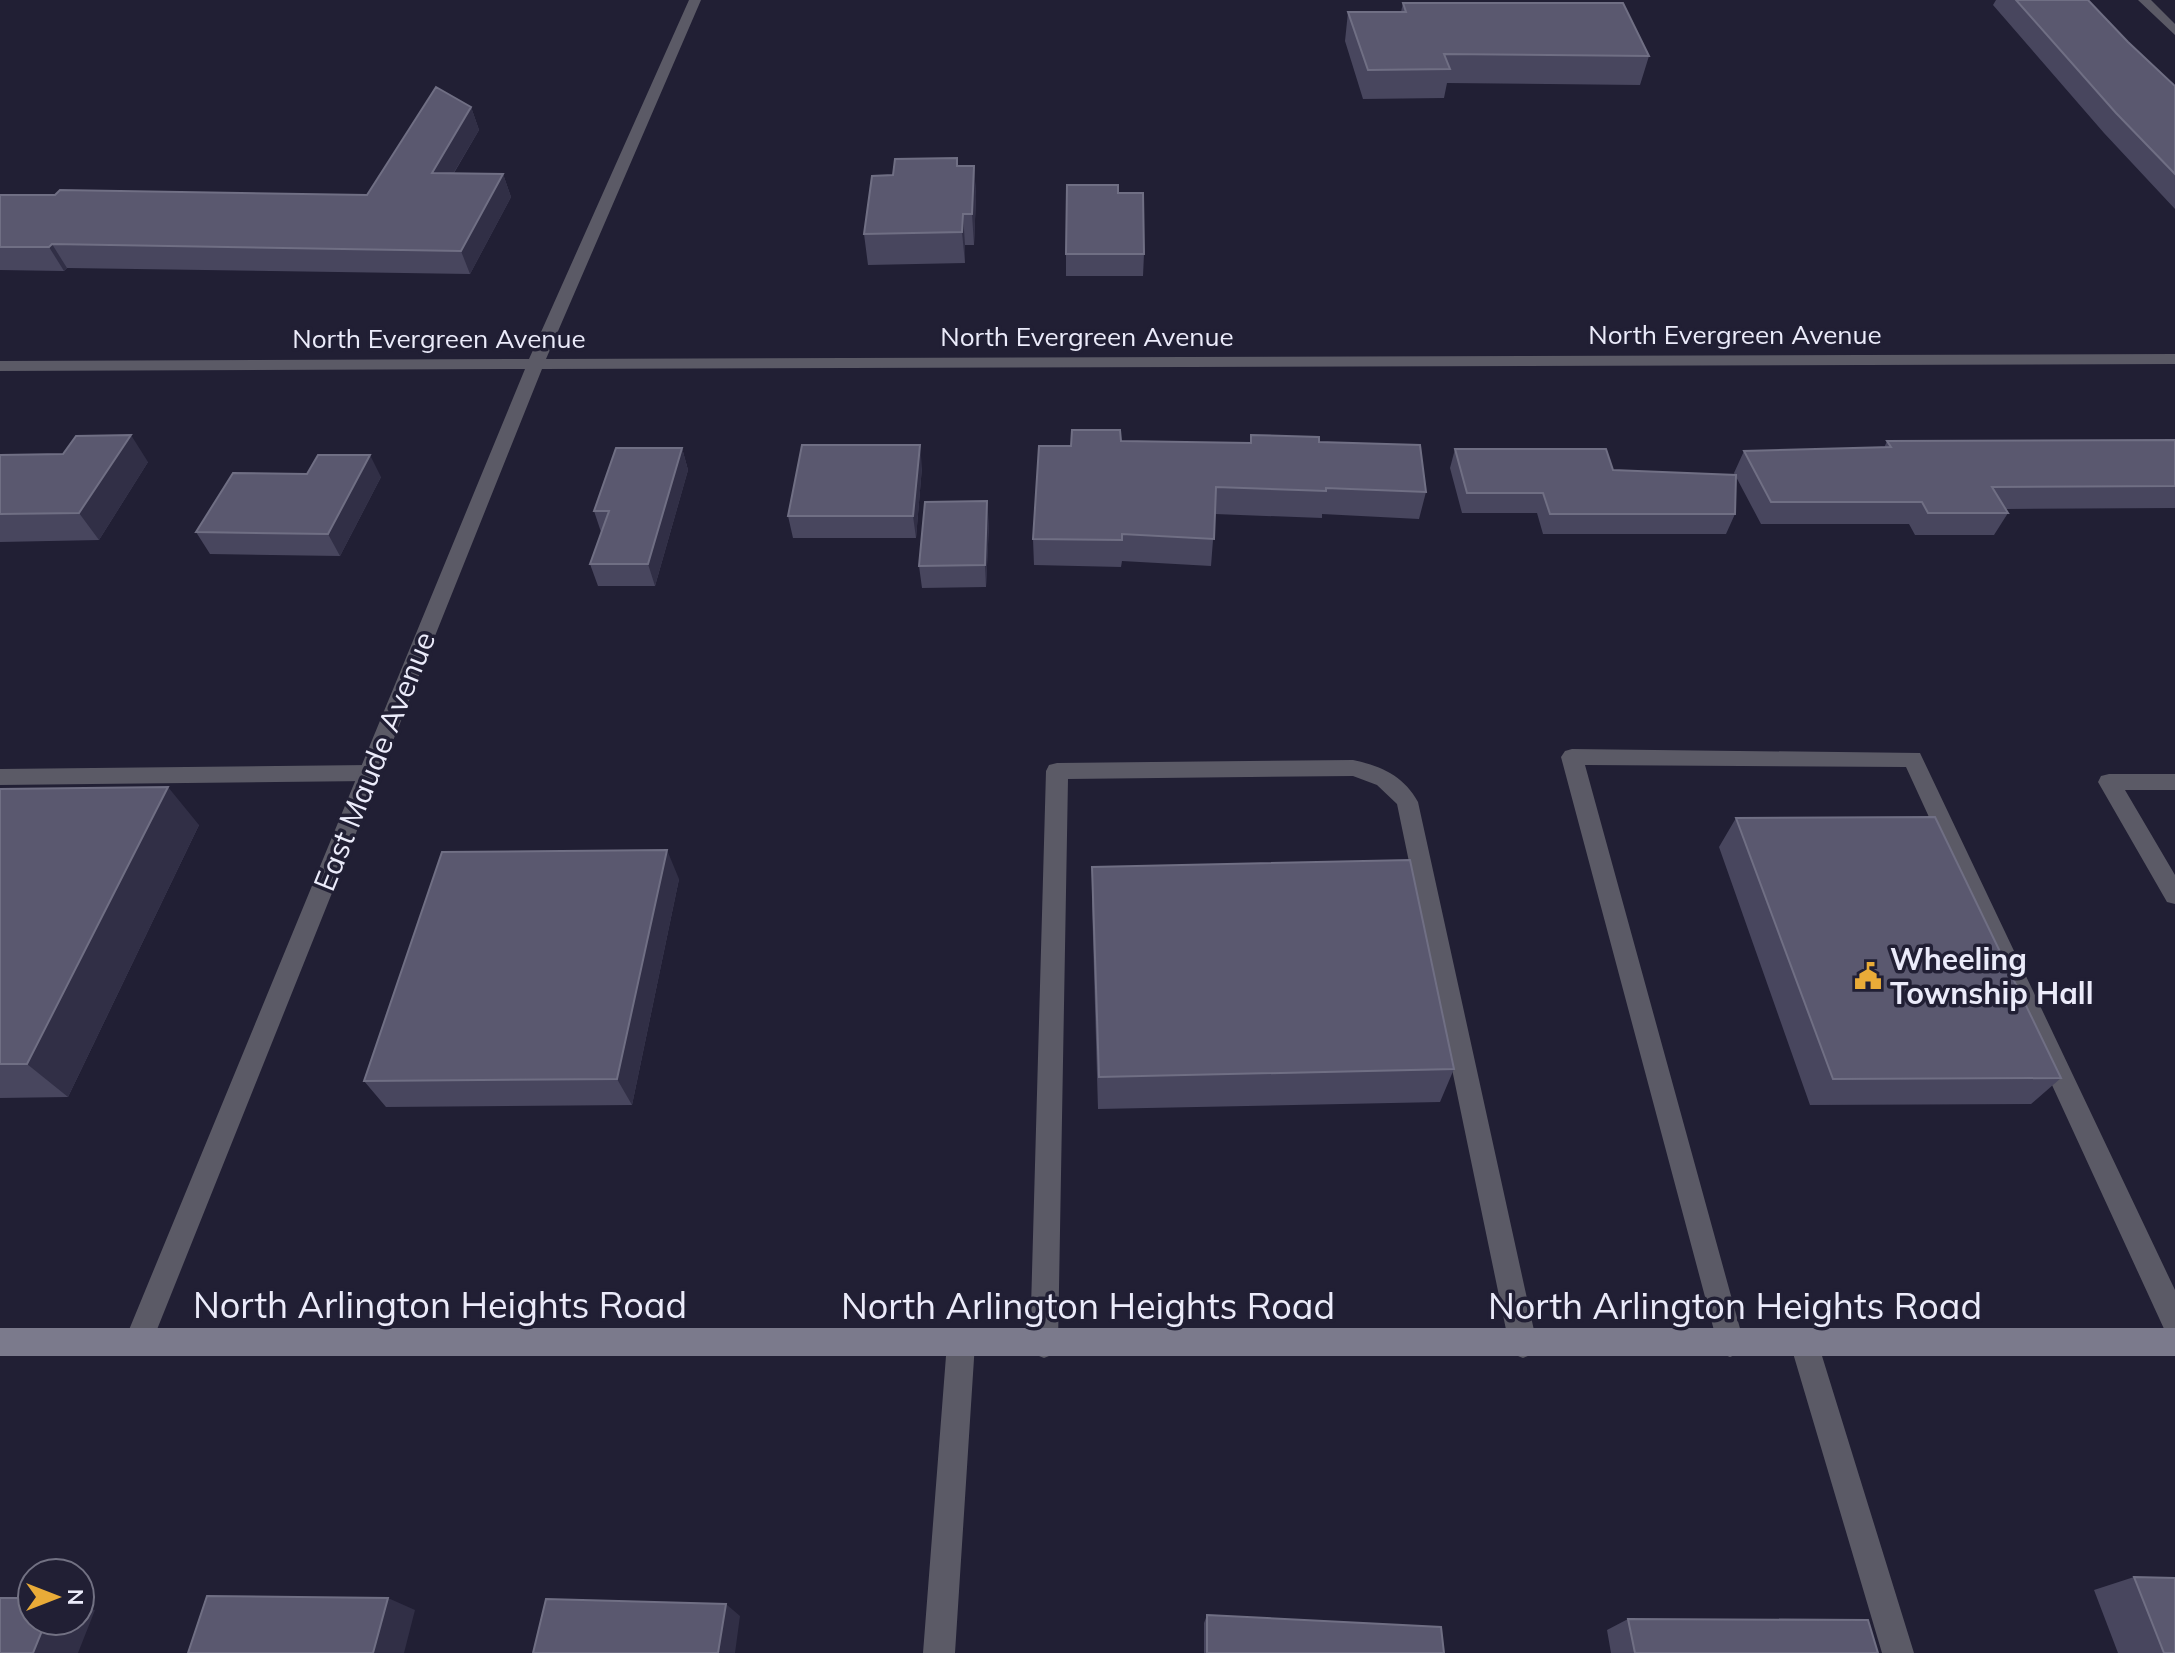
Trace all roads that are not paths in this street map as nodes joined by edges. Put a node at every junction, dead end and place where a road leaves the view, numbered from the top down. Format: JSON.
{"nodes":[{"id":1,"x":695,"y":0,"type":"edge"},
{"id":2,"x":2144,"y":0,"type":"edge"},
{"id":3,"x":2175,"y":31,"type":"edge"},
{"id":4,"x":2175,"y":359,"type":"edge"},
{"id":5,"x":536,"y":363,"type":"junction"},
{"id":6,"x":0,"y":366,"type":"edge"},
{"id":7,"x":369,"y":773,"type":"junction"},
{"id":8,"x":0,"y":777,"type":"edge"},
{"id":9,"x":2175,"y":782,"type":"edge"},
{"id":10,"x":2175,"y":895,"type":"edge"},
{"id":11,"x":2175,"y":1321,"type":"edge"},
{"id":12,"x":0,"y":1342,"type":"edge"},
{"id":13,"x":138,"y":1342,"type":"junction"},
{"id":14,"x":2175,"y":1342,"type":"edge"},
{"id":15,"x":961,"y":1343,"type":"junction"},
{"id":16,"x":1730,"y":1343,"type":"junction"},
{"id":17,"x":1804,"y":1343,"type":"junction"},
{"id":18,"x":1044,"y":1344,"type":"junction"},
{"id":19,"x":1523,"y":1344,"type":"junction"},
{"id":20,"x":939,"y":1653,"type":"edge"},
{"id":21,"x":1898,"y":1653,"type":"edge"}],
"edges":[{"from":1,"to":5,"type":"street","name":"East Maude Avenue"},
{"from":2,"to":3,"type":"street"},
{"from":4,"to":5,"type":"street","name":"North Evergreen Avenue"},
{"from":5,"to":6,"type":"street","name":"North Evergreen Avenue"},
{"from":5,"to":7,"type":"street","name":"East Maude Avenue"},
{"from":7,"to":8,"type":"street"},
{"from":7,"to":13,"type":"street","name":"East Maude Avenue"},
{"from":9,"to":10,"type":"street"},
{"from":11,"to":16,"type":"street"},
{"from":12,"to":13,"type":"main road","name":"North Arlington Heights Road"},
{"from":13,"to":15,"type":"main road","name":"North Arlington Heights Road"},
{"from":14,"to":17,"type":"main road","name":"North Arlington Heights Road"},
{"from":15,"to":18,"type":"main road","name":"North Arlington Heights Road"},
{"from":15,"to":20,"type":"street"},
{"from":16,"to":17,"type":"main road","name":"North Arlington Heights Road"},
{"from":16,"to":19,"type":"main road","name":"North Arlington Heights Road"},
{"from":17,"to":21,"type":"street"},
{"from":18,"to":19,"type":"main road","name":"North Arlington Heights Road"},
{"from":18,"to":19,"type":"street"}]}
